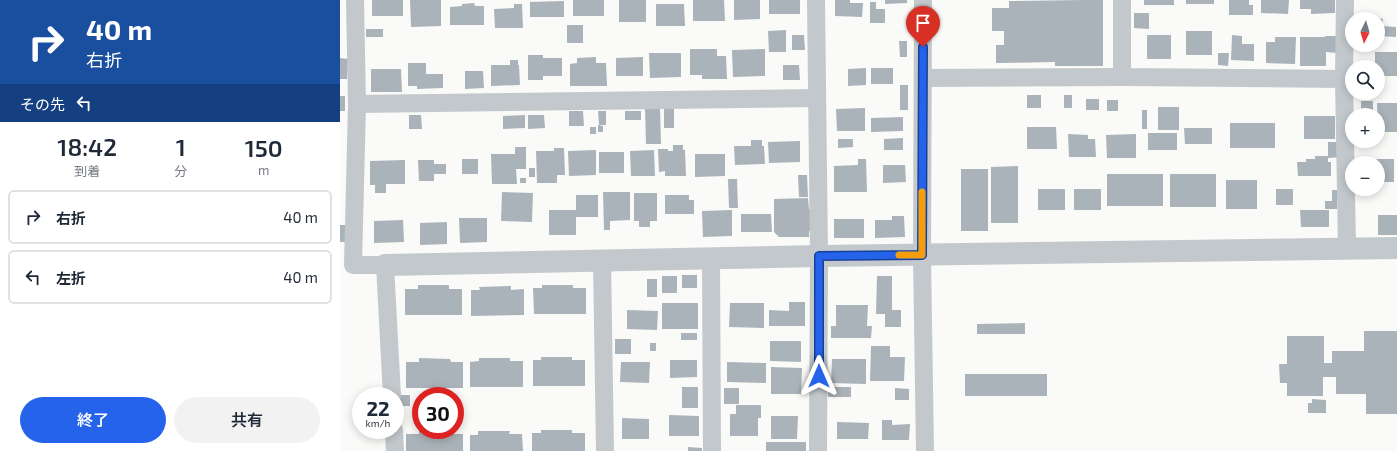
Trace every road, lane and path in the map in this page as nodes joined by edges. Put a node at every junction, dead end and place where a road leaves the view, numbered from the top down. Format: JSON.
{"nodes":[{"id":1,"x":355,"y":0,"type":"edge"},
{"id":2,"x":816,"y":0,"type":"edge"},
{"id":3,"x":923,"y":0,"type":"edge"},
{"id":4,"x":1122,"y":0,"type":"edge"},
{"id":5,"x":1345,"y":0,"type":"edge"},
{"id":6,"x":1122,"y":76,"type":"junction"},
{"id":7,"x":923,"y":78,"type":"junction"},
{"id":8,"x":1344,"y":79,"type":"junction"},
{"id":9,"x":817,"y":98,"type":"junction"},
{"id":10,"x":357,"y":104,"type":"junction"},
{"id":11,"x":1397,"y":248,"type":"edge"},
{"id":12,"x":1347,"y":249,"type":"junction"},
{"id":13,"x":922,"y":255,"type":"junction"},
{"id":14,"x":819,"y":256,"type":"junction"},
{"id":15,"x":711,"y":258,"type":"junction"},
{"id":16,"x":602,"y":260,"type":"junction"},
{"id":17,"x":385,"y":265,"type":"junction"},
{"id":18,"x":392,"y":387,"type":"edge"},
{"id":19,"x":394,"y":439,"type":"edge"},
{"id":20,"x":395,"y":451,"type":"edge"},
{"id":21,"x":605,"y":451,"type":"edge"},
{"id":22,"x":712,"y":451,"type":"edge"},
{"id":23,"x":818,"y":451,"type":"edge"},
{"id":24,"x":925,"y":451,"type":"edge"}],
"edges":[{"from":1,"to":10,"type":"street"},
{"from":2,"to":9,"type":"street"},
{"from":3,"to":7,"type":"street"},
{"from":4,"to":6,"type":"street"},
{"from":5,"to":8,"type":"street"},
{"from":6,"to":7,"type":"street"},
{"from":6,"to":8,"type":"street"},
{"from":7,"to":13,"type":"street"},
{"from":8,"to":12,"type":"street"},
{"from":9,"to":10,"type":"street"},
{"from":9,"to":14,"type":"street"},
{"from":10,"to":17,"type":"street"},
{"from":11,"to":12,"type":"street"},
{"from":12,"to":13,"type":"street"},
{"from":13,"to":14,"type":"street"},
{"from":13,"to":24,"type":"street"},
{"from":14,"to":15,"type":"street"},
{"from":14,"to":23,"type":"street"},
{"from":15,"to":16,"type":"street"},
{"from":15,"to":22,"type":"street"},
{"from":16,"to":17,"type":"street"},
{"from":16,"to":21,"type":"street"},
{"from":17,"to":18,"type":"street"},
{"from":19,"to":20,"type":"street"}]}
